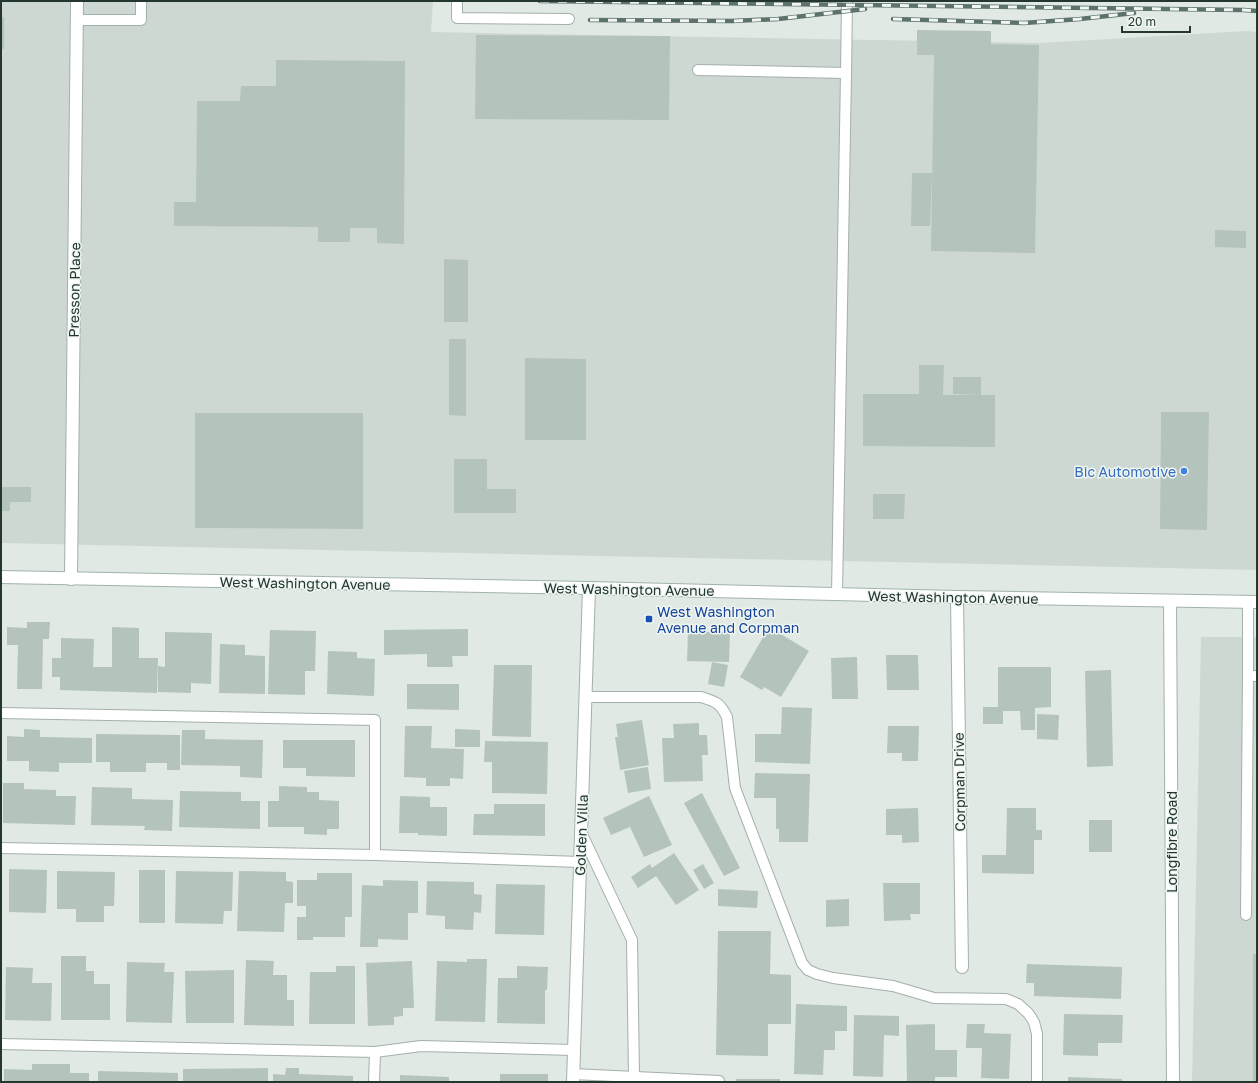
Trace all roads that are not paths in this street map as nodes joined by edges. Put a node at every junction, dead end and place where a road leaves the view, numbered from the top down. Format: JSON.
{"nodes":[{"id":1,"x":77,"y":1,"type":"edge"},
{"id":2,"x":141,"y":1,"type":"edge"},
{"id":3,"x":457,"y":1,"type":"edge"},
{"id":4,"x":847,"y":1,"type":"edge"},
{"id":5,"x":570,"y":19,"type":"dead end"},
{"id":6,"x":77,"y":20,"type":"junction"},
{"id":7,"x":698,"y":70,"type":"dead end"},
{"id":8,"x":846,"y":73,"type":"junction"},
{"id":9,"x":1,"y":577,"type":"edge"},
{"id":10,"x":71,"y":579,"type":"junction"},
{"id":11,"x":590,"y":588,"type":"junction"},
{"id":12,"x":837,"y":594,"type":"junction"},
{"id":13,"x":957,"y":597,"type":"junction"},
{"id":14,"x":1170,"y":601,"type":"junction"},
{"id":15,"x":1252,"y":602,"type":"edge"},
{"id":16,"x":1252,"y":676,"type":"edge"},
{"id":17,"x":586,"y":697,"type":"junction"},
{"id":18,"x":1,"y":713,"type":"edge"},
{"id":19,"x":581,"y":832,"type":"junction"},
{"id":20,"x":1,"y":848,"type":"edge"},
{"id":21,"x":376,"y":855,"type":"junction"},
{"id":22,"x":580,"y":862,"type":"junction"},
{"id":23,"x":1246,"y":915,"type":"dead end"},
{"id":24,"x":962,"y":967,"type":"dead end"},
{"id":25,"x":1,"y":1044,"type":"edge"},
{"id":26,"x":574,"y":1050,"type":"junction"},
{"id":27,"x":375,"y":1052,"type":"junction"},
{"id":28,"x":634,"y":1077,"type":"junction"},
{"id":29,"x":573,"y":1078,"type":"edge"},
{"id":30,"x":719,"y":1081,"type":"dead end"},
{"id":31,"x":374,"y":1082,"type":"edge"},
{"id":32,"x":1037,"y":1082,"type":"edge"},
{"id":33,"x":1172,"y":1082,"type":"edge"}],
"edges":[{"from":1,"to":6,"type":"street","name":"Presson Place"},
{"from":2,"to":6,"type":"lane"},
{"from":3,"to":5,"type":"lane"},
{"from":4,"to":8,"type":"lane"},
{"from":6,"to":10,"type":"street","name":"Presson Place"},
{"from":7,"to":8,"type":"lane"},
{"from":8,"to":12,"type":"lane"},
{"from":9,"to":10,"type":"street","name":"West Washington Avenue"},
{"from":10,"to":11,"type":"street","name":"West Washington Avenue"},
{"from":11,"to":12,"type":"street","name":"West Washington Avenue"},
{"from":11,"to":17,"type":"street","name":"Golden Villa"},
{"from":12,"to":13,"type":"street","name":"West Washington Avenue"},
{"from":13,"to":14,"type":"street","name":"West Washington Avenue"},
{"from":13,"to":24,"type":"street","name":"Corpman Drive"},
{"from":14,"to":15,"type":"street","name":"West Washington Avenue"},
{"from":14,"to":33,"type":"street","name":"Longfibre Road"},
{"from":15,"to":16,"type":"lane"},
{"from":16,"to":23,"type":"lane"},
{"from":17,"to":19,"type":"street","name":"Golden Villa"},
{"from":17,"to":32,"type":"lane"},
{"from":18,"to":21,"type":"lane"},
{"from":19,"to":22,"type":"street","name":"Golden Villa"},
{"from":19,"to":28,"type":"lane"},
{"from":20,"to":21,"type":"lane"},
{"from":21,"to":22,"type":"lane"},
{"from":22,"to":26,"type":"street","name":"Golden Villa"},
{"from":25,"to":27,"type":"lane"},
{"from":26,"to":27,"type":"lane"},
{"from":26,"to":29,"type":"street","name":"Golden Villa"},
{"from":27,"to":31,"type":"lane"},
{"from":28,"to":29,"type":"lane"},
{"from":28,"to":30,"type":"lane"}]}
